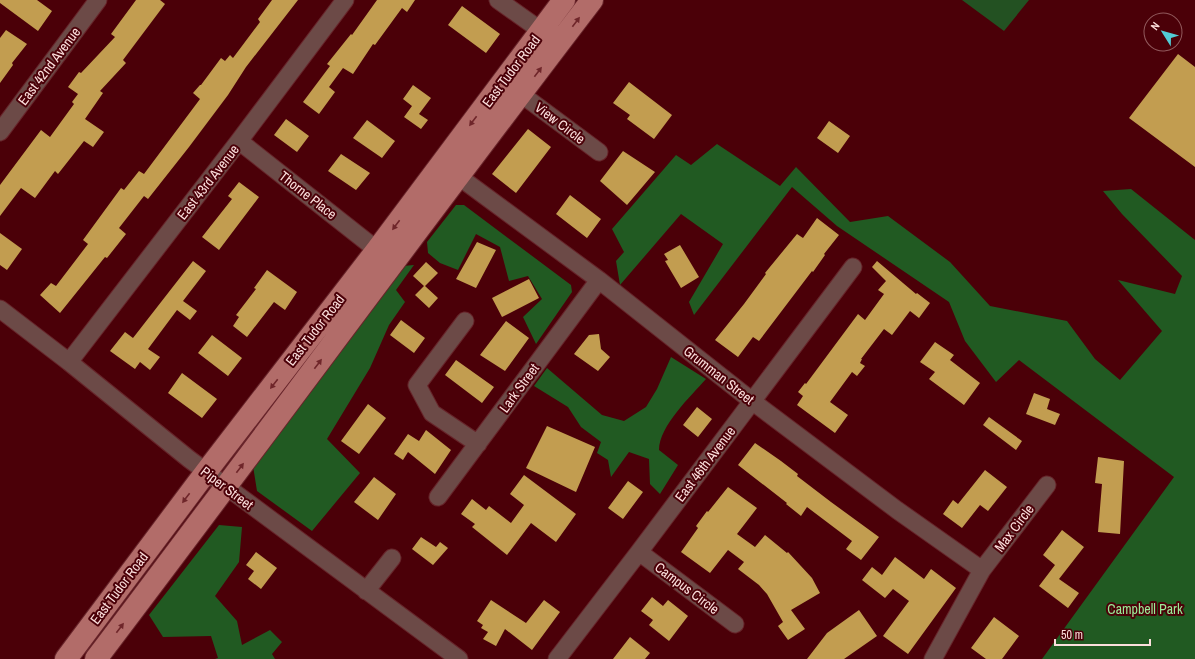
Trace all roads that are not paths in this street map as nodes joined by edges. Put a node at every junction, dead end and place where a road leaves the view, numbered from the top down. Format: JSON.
{"nodes":[{"id":1,"x":98,"y":0,"type":"edge"},
{"id":2,"x":345,"y":0,"type":"edge"},
{"id":3,"x":498,"y":0,"type":"edge"},
{"id":4,"x":564,"y":0,"type":"edge"},
{"id":5,"x":592,"y":0,"type":"edge"},
{"id":6,"x":541,"y":31,"type":"junction"},
{"id":7,"x":559,"y":44,"type":"junction"},
{"id":8,"x":521,"y":94,"type":"junction"},
{"id":9,"x":0,"y":132,"type":"edge"},
{"id":10,"x":239,"y":140,"type":"junction"},
{"id":11,"x":599,"y":152,"type":"dead end"},
{"id":12,"x":458,"y":176,"type":"junction"},
{"id":13,"x":377,"y":250,"type":"junction"},
{"id":14,"x":852,"y":267,"type":"dead end"},
{"id":15,"x":599,"y":280,"type":"junction"},
{"id":16,"x":0,"y":309,"type":"edge"},
{"id":17,"x":465,"y":321,"type":"dead end"},
{"id":18,"x":69,"y":362,"type":"junction"},
{"id":19,"x":752,"y":401,"type":"junction"},
{"id":20,"x":478,"y":444,"type":"junction"},
{"id":21,"x":206,"y":472,"type":"junction"},
{"id":22,"x":1047,"y":485,"type":"dead end"},
{"id":23,"x":226,"y":487,"type":"junction"},
{"id":24,"x":438,"y":497,"type":"dead end"},
{"id":25,"x":639,"y":552,"type":"junction"},
{"id":26,"x":392,"y":558,"type":"dead end"},
{"id":27,"x":982,"y":570,"type":"junction"},
{"id":28,"x":366,"y":591,"type":"junction"},
{"id":29,"x":735,"y":624,"type":"dead end"},
{"id":30,"x":66,"y":659,"type":"edge"},
{"id":31,"x":96,"y":659,"type":"edge"},
{"id":32,"x":459,"y":659,"type":"edge"},
{"id":33,"x":556,"y":659,"type":"edge"},
{"id":34,"x":933,"y":659,"type":"edge"}],
"edges":[{"from":1,"to":9,"type":"street","name":"East 42nd Avenue"},
{"from":2,"to":10,"type":"street","name":"East 43rd Avenue"},
{"from":3,"to":6,"type":"street"},
{"from":4,"to":6,"type":"main road","name":"East Tudor Road"},
{"from":7,"to":5,"type":"main road","name":"East Tudor Road","one_way":true},
{"from":6,"to":7,"type":"street"},
{"from":6,"to":13,"type":"main road","name":"East Tudor Road","one_way":true},
{"from":8,"to":7,"type":"main road","name":"East Tudor Road","one_way":true},
{"from":8,"to":11,"type":"street","name":"View Circle"},
{"from":8,"to":12,"type":"main road","name":"East Tudor Road"},
{"from":10,"to":13,"type":"street","name":"Thorne Place"},
{"from":10,"to":18,"type":"street","name":"East 43rd Avenue"},
{"from":12,"to":15,"type":"street","name":"Grumman Street"},
{"from":23,"to":12,"type":"main road","name":"East Tudor Road","one_way":true},
{"from":13,"to":21,"type":"main road","name":"East Tudor Road","one_way":true},
{"from":14,"to":19,"type":"street","name":"East 46th Avenue"},
{"from":15,"to":19,"type":"street","name":"Grumman Street"},
{"from":15,"to":20,"type":"street","name":"Lark Street"},
{"from":16,"to":18,"type":"street","name":"Piper Street"},
{"from":17,"to":20,"type":"street"},
{"from":18,"to":21,"type":"street","name":"Piper Street"},
{"from":19,"to":25,"type":"street","name":"East 46th Avenue"},
{"from":19,"to":27,"type":"street","name":"Grumman Street"},
{"from":20,"to":24,"type":"street","name":"Lark Street"},
{"from":21,"to":23,"type":"street","name":"Piper Street"},
{"from":21,"to":30,"type":"main road","name":"East Tudor Road","one_way":true},
{"from":22,"to":27,"type":"street","name":"Max Circle"},
{"from":23,"to":28,"type":"street","name":"Piper Street"},
{"from":31,"to":23,"type":"main road","name":"East Tudor Road","one_way":true},
{"from":25,"to":29,"type":"street","name":"Campus Circle"},
{"from":25,"to":33,"type":"street","name":"East 46th Avenue"},
{"from":26,"to":28,"type":"street"},
{"from":27,"to":34,"type":"street","name":"Max Circle"},
{"from":28,"to":32,"type":"street","name":"Piper Street"}]}
